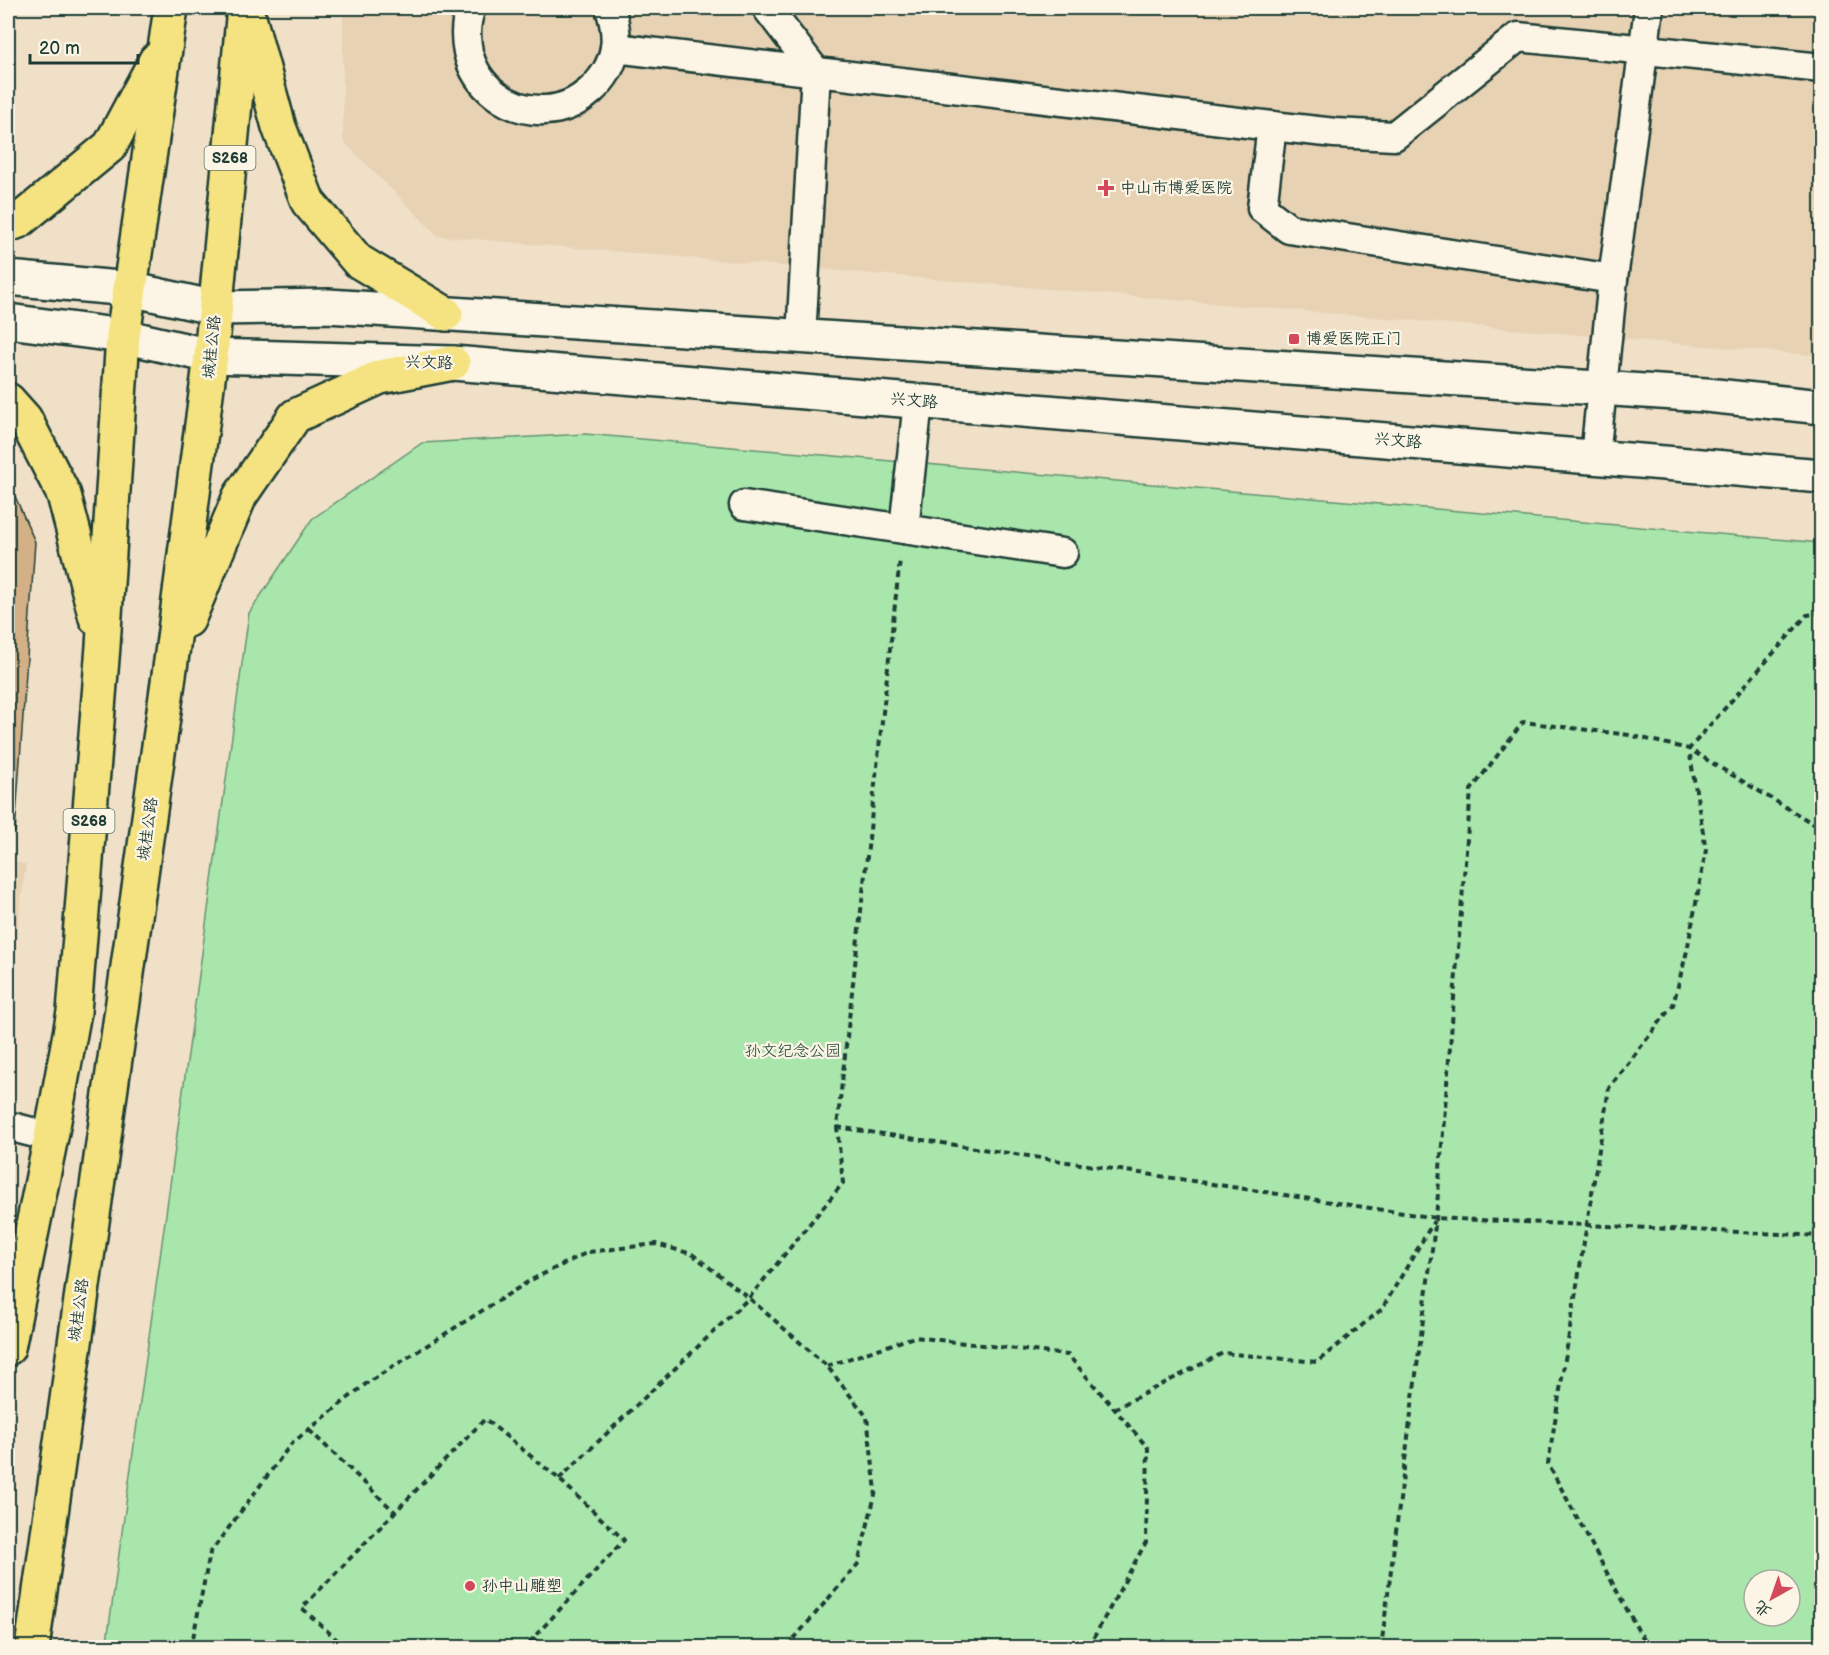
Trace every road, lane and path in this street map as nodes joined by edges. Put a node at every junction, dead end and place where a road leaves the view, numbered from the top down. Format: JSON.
{"nodes":[{"id":1,"x":171,"y":8,"type":"edge"},
{"id":2,"x":245,"y":8,"type":"edge"},
{"id":3,"x":471,"y":8,"type":"edge"},
{"id":4,"x":610,"y":8,"type":"edge"},
{"id":5,"x":767,"y":8,"type":"edge"},
{"id":6,"x":1649,"y":8,"type":"edge"},
{"id":7,"x":166,"y":39,"type":"junction"},
{"id":8,"x":615,"y":48,"type":"junction"},
{"id":9,"x":1644,"y":50,"type":"junction"},
{"id":10,"x":1821,"y":68,"type":"edge"},
{"id":11,"x":816,"y":72,"type":"junction"},
{"id":12,"x":1272,"y":126,"type":"junction"},
{"id":13,"x":8,"y":225,"type":"edge"},
{"id":14,"x":8,"y":278,"type":"edge"},
{"id":15,"x":1613,"y":279,"type":"junction"},
{"id":16,"x":130,"y":289,"type":"junction"},
{"id":17,"x":216,"y":309,"type":"junction"},
{"id":18,"x":446,"y":314,"type":"junction"},
{"id":19,"x":8,"y":321,"type":"edge"},
{"id":20,"x":123,"y":336,"type":"junction"},
{"id":21,"x":801,"y":337,"type":"junction"},
{"id":22,"x":211,"y":356,"type":"junction"},
{"id":23,"x":453,"y":363,"type":"junction"},
{"id":24,"x":1602,"y":389,"type":"junction"},
{"id":25,"x":8,"y":400,"type":"edge"},
{"id":26,"x":918,"y":402,"type":"junction"},
{"id":27,"x":1821,"y":407,"type":"edge"},
{"id":28,"x":1595,"y":458,"type":"junction"},
{"id":29,"x":1821,"y":476,"type":"edge"},
{"id":30,"x":744,"y":505,"type":"dead end"},
{"id":31,"x":904,"y":529,"type":"junction"},
{"id":32,"x":1064,"y":553,"type":"dead end"},
{"id":33,"x":1821,"y":614,"type":"edge"},
{"id":34,"x":103,"y":646,"type":"junction"},
{"id":35,"x":171,"y":661,"type":"junction"},
{"id":36,"x":1689,"y":749,"type":"junction"},
{"id":37,"x":1821,"y":829,"type":"edge"},
{"id":38,"x":8,"y":1126,"type":"edge"},
{"id":39,"x":837,"y":1127,"type":"junction"},
{"id":40,"x":51,"y":1137,"type":"junction"},
{"id":41,"x":1436,"y":1218,"type":"junction"},
{"id":42,"x":1586,"y":1225,"type":"junction"},
{"id":43,"x":1821,"y":1236,"type":"edge"},
{"id":44,"x":749,"y":1298,"type":"junction"},
{"id":45,"x":8,"y":1347,"type":"edge"},
{"id":46,"x":827,"y":1366,"type":"junction"},
{"id":47,"x":1114,"y":1408,"type":"junction"},
{"id":48,"x":309,"y":1429,"type":"junction"},
{"id":49,"x":560,"y":1479,"type":"junction"},
{"id":50,"x":395,"y":1512,"type":"junction"},
{"id":51,"x":533,"y":1638,"type":"junction"},
{"id":52,"x":32,"y":1647,"type":"edge"},
{"id":53,"x":191,"y":1647,"type":"edge"},
{"id":54,"x":346,"y":1647,"type":"edge"},
{"id":55,"x":524,"y":1647,"type":"edge"},
{"id":56,"x":544,"y":1647,"type":"edge"},
{"id":57,"x":786,"y":1647,"type":"edge"},
{"id":58,"x":1088,"y":1647,"type":"edge"},
{"id":59,"x":1381,"y":1647,"type":"edge"},
{"id":60,"x":1650,"y":1647,"type":"edge"}],
"edges":[{"from":1,"to":7,"type":"main road","number":"S268"},
{"from":2,"to":17,"type":"main road","name":"城桂公路","number":"S268"},
{"from":2,"to":18,"type":"main road"},
{"from":3,"to":8,"type":"street"},
{"from":4,"to":8,"type":"street"},
{"from":5,"to":11,"type":"street"},
{"from":6,"to":9,"type":"street"},
{"from":7,"to":13,"type":"main road"},
{"from":7,"to":16,"type":"main road","number":"S268"},
{"from":8,"to":11,"type":"street"},
{"from":9,"to":10,"type":"street"},
{"from":9,"to":12,"type":"street"},
{"from":9,"to":15,"type":"street"},
{"from":11,"to":12,"type":"street"},
{"from":11,"to":21,"type":"street"},
{"from":12,"to":15,"type":"street"},
{"from":14,"to":16,"type":"main road"},
{"from":15,"to":24,"type":"street"},
{"from":16,"to":17,"type":"main road"},
{"from":16,"to":20,"type":"main road","number":"S268"},
{"from":17,"to":18,"type":"main road"},
{"from":17,"to":22,"type":"main road","name":"城桂公路","number":"S268"},
{"from":18,"to":21,"type":"main road"},
{"from":19,"to":20,"type":"main road","name":"兴文路"},
{"from":20,"to":22,"type":"main road","name":"兴文路"},
{"from":20,"to":34,"type":"main road","number":"S268"},
{"from":21,"to":24,"type":"main road"},
{"from":22,"to":23,"type":"main road","name":"兴文路"},
{"from":22,"to":35,"type":"main road","name":"城桂公路","number":"S268"},
{"from":23,"to":26,"type":"main road","name":"兴文路"},
{"from":23,"to":35,"type":"main road"},
{"from":24,"to":27,"type":"main road"},
{"from":24,"to":28,"type":"street"},
{"from":25,"to":34,"type":"main road"},
{"from":26,"to":28,"type":"main road","name":"兴文路"},
{"from":26,"to":31,"type":"street"},
{"from":28,"to":29,"type":"main road","name":"兴文路"},
{"from":30,"to":31,"type":"street"},
{"from":31,"to":32,"type":"street"},
{"from":31,"to":39,"type":"path"},
{"from":33,"to":36,"type":"path"},
{"from":34,"to":40,"type":"main road","number":"S268"},
{"from":35,"to":52,"type":"main road","name":"城桂公路","number":"S268"},
{"from":36,"to":37,"type":"path"},
{"from":36,"to":41,"type":"path"},
{"from":36,"to":42,"type":"path"},
{"from":38,"to":40,"type":"street"},
{"from":39,"to":41,"type":"path"},
{"from":39,"to":44,"type":"path"},
{"from":40,"to":45,"type":"main road","number":"S268"},
{"from":41,"to":42,"type":"path"},
{"from":41,"to":47,"type":"path"},
{"from":41,"to":59,"type":"path"},
{"from":42,"to":43,"type":"path"},
{"from":42,"to":60,"type":"path"},
{"from":44,"to":46,"type":"path"},
{"from":44,"to":48,"type":"path"},
{"from":44,"to":49,"type":"path"},
{"from":46,"to":47,"type":"path"},
{"from":46,"to":57,"type":"path"},
{"from":47,"to":58,"type":"path"},
{"from":48,"to":50,"type":"path"},
{"from":48,"to":53,"type":"path"},
{"from":49,"to":50,"type":"path"},
{"from":49,"to":51,"type":"path"},
{"from":50,"to":54,"type":"path"},
{"from":51,"to":55,"type":"path"},
{"from":51,"to":56,"type":"path"}]}
